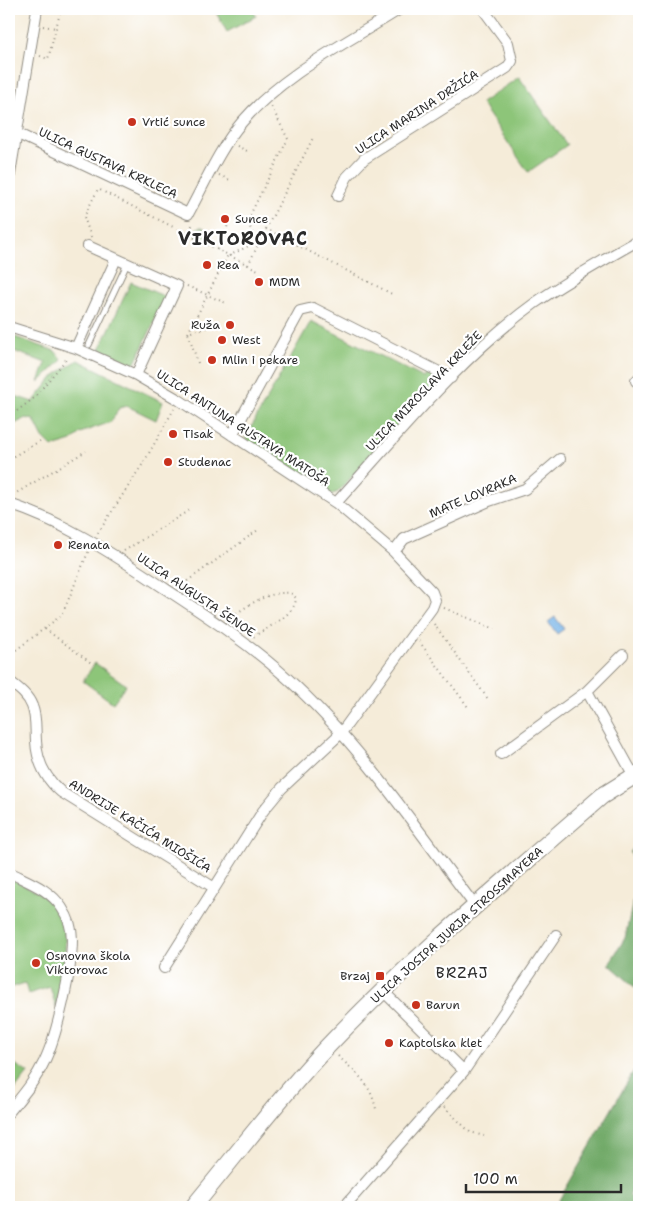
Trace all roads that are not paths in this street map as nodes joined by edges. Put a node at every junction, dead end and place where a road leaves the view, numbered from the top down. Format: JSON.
{"nodes":[{"id":1,"x":37,"y":9,"type":"edge"},
{"id":2,"x":400,"y":9,"type":"edge"},
{"id":3,"x":483,"y":9,"type":"edge"},
{"id":4,"x":16,"y":133,"type":"junction"},
{"id":5,"x":9,"y":180,"type":"edge"},
{"id":6,"x":338,"y":196,"type":"dead end"},
{"id":7,"x":639,"y":240,"type":"edge"},
{"id":8,"x":88,"y":246,"type":"road end"},
{"id":9,"x":116,"y":259,"type":"junction"},
{"id":10,"x":127,"y":264,"type":"junction"},
{"id":11,"x":9,"y":327,"type":"edge"},
{"id":12,"x":89,"y":344,"type":"dead end"},
{"id":13,"x":76,"y":348,"type":"junction"},
{"id":14,"x":136,"y":375,"type":"junction"},
{"id":15,"x":451,"y":378,"type":"junction"},
{"id":16,"x":232,"y":435,"type":"junction"},
{"id":17,"x":560,"y":459,"type":"dead end"},
{"id":18,"x":336,"y":503,"type":"junction"},
{"id":19,"x":9,"y":504,"type":"edge"},
{"id":20,"x":394,"y":552,"type":"junction"},
{"id":21,"x":434,"y":603,"type":"joint"},
{"id":22,"x":623,"y":655,"type":"dead end"},
{"id":23,"x":9,"y":681,"type":"edge"},
{"id":24,"x":587,"y":691,"type":"junction"},
{"id":25,"x":341,"y":733,"type":"junction"},
{"id":26,"x":501,"y":754,"type":"dead end"},
{"id":27,"x":637,"y":775,"type":"edge"},
{"id":28,"x":9,"y":872,"type":"edge"},
{"id":29,"x":213,"y":887,"type":"junction"},
{"id":30,"x":475,"y":906,"type":"junction"},
{"id":31,"x":556,"y":935,"type":"dead end"},
{"id":32,"x":164,"y":968,"type":"dead end"},
{"id":33,"x":382,"y":991,"type":"junction"},
{"id":34,"x":464,"y":1071,"type":"junction"},
{"id":35,"x":9,"y":1112,"type":"edge"},
{"id":36,"x":193,"y":1207,"type":"edge"},
{"id":37,"x":344,"y":1207,"type":"edge"}],
"edges":[{"from":1,"to":4,"type":"street"},
{"from":2,"to":4,"type":"street","name":"ULICA GUSTAVA KRKLECA"},
{"from":3,"to":6,"type":"street","name":"ULICA MARINA DRŽIĆA"},
{"from":4,"to":5,"type":"street"},
{"from":7,"to":15,"type":"street","name":"ULICA MIROSLAVA KRLEŽE"},
{"from":8,"to":9,"type":"street"},
{"from":9,"to":10,"type":"street"},
{"from":9,"to":13,"type":"street"},
{"from":10,"to":12,"type":"lane"},
{"from":10,"to":14,"type":"street","name":"ULICA ANTUNA GUSTAVA MATOŠA"},
{"from":11,"to":13,"type":"street","name":"ULICA ANTUNA GUSTAVA MATOŠA"},
{"from":13,"to":14,"type":"street","name":"ULICA ANTUNA GUSTAVA MATOŠA"},
{"from":14,"to":16,"type":"street","name":"ULICA ANTUNA GUSTAVA MATOŠA"},
{"from":15,"to":16,"type":"street"},
{"from":15,"to":18,"type":"street","name":"ULICA MIROSLAVA KRLEŽE"},
{"from":16,"to":18,"type":"street","name":"ULICA ANTUNA GUSTAVA MATOŠA"},
{"from":17,"to":20,"type":"street","name":"MATE LOVRAKA"},
{"from":18,"to":20,"type":"street","name":"ULICA ANTUNA GUSTAVA MATOŠA"},
{"from":19,"to":25,"type":"street","name":"ULICA AUGUSTA ŠENOE"},
{"from":20,"to":21,"type":"street","name":"ULICA ANTUNA GUSTAVA MATOŠA"},
{"from":21,"to":25,"type":"street","name":"ANDRIJE KAČIĆA MIOŠIĆA"},
{"from":22,"to":24,"type":"street"},
{"from":23,"to":29,"type":"street","name":"ANDRIJE KAČIĆA MIOŠIĆA"},
{"from":24,"to":26,"type":"street"},
{"from":24,"to":27,"type":"street"},
{"from":25,"to":29,"type":"street","name":"ANDRIJE KAČIĆA MIOŠIĆA"},
{"from":25,"to":30,"type":"street","name":"ULICA AUGUSTA ŠENOE"},
{"from":27,"to":30,"type":"main road","name":"ULICA JOSIPA JURJA STROSSMAYERA"},
{"from":28,"to":35,"type":"street"},
{"from":29,"to":32,"type":"street","name":"ANDRIJE KAČIĆA MIOŠIĆA"},
{"from":30,"to":33,"type":"main road","name":"ULICA JOSIPA JURJA STROSSMAYERA"},
{"from":31,"to":34,"type":"street"},
{"from":33,"to":34,"type":"street"},
{"from":33,"to":36,"type":"main road","name":"ULICA JOSIPA JURJA STROSSMAYERA"},
{"from":34,"to":37,"type":"street"}]}
